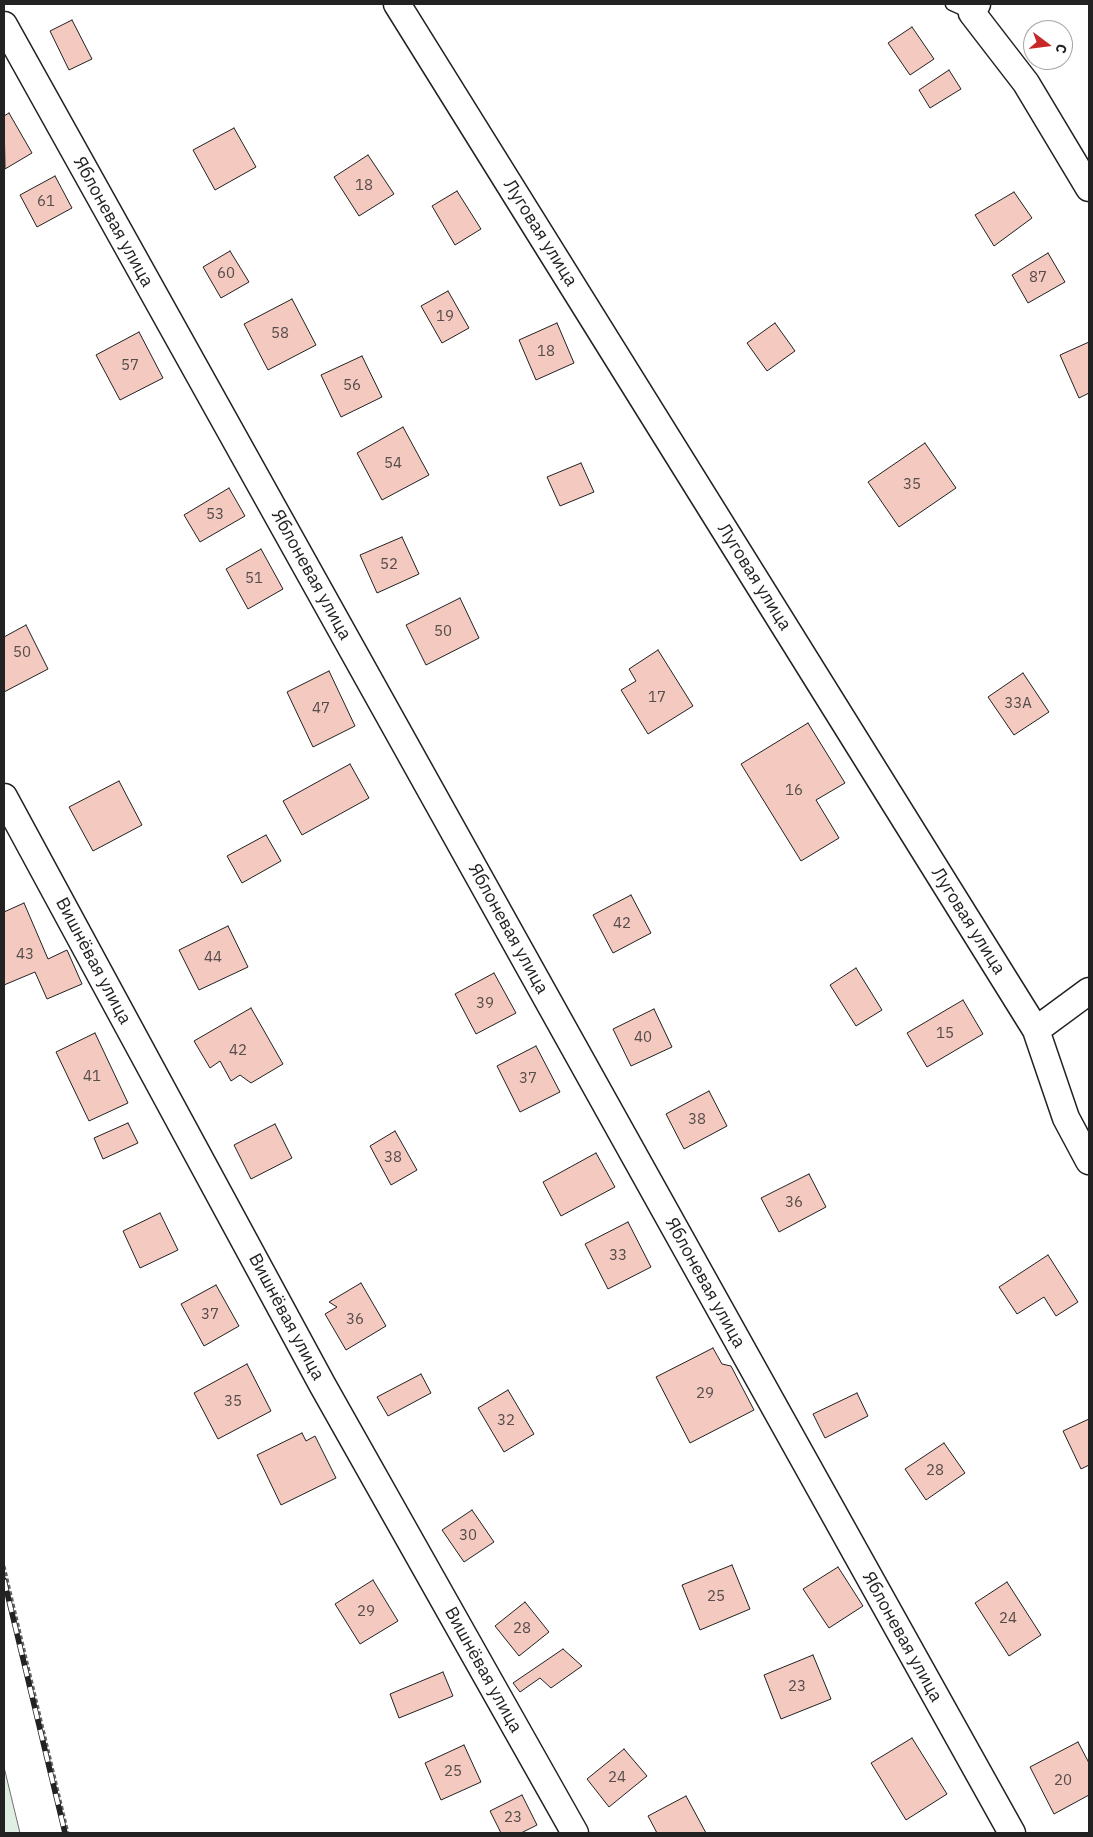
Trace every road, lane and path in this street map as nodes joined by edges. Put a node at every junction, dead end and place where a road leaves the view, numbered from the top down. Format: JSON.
{"nodes":[{"id":1,"x":397,"y":4,"type":"edge"},
{"id":2,"x":967,"y":7,"type":"edge"},
{"id":3,"x":4,"y":25,"type":"edge"},
{"id":4,"x":1089,"y":188,"type":"edge"},
{"id":5,"x":4,"y":797,"type":"edge"},
{"id":6,"x":1089,"y":991,"type":"edge"},
{"id":7,"x":1036,"y":1030,"type":"junction"},
{"id":8,"x":1089,"y":1161,"type":"edge"},
{"id":9,"x":4,"y":1566,"type":"edge"},
{"id":10,"x":68,"y":1833,"type":"edge"},
{"id":11,"x":575,"y":1833,"type":"edge"},
{"id":12,"x":1012,"y":1833,"type":"edge"}],
"edges":[{"from":1,"to":7,"type":"street","name":"Луговая улица"},
{"from":2,"to":4,"type":"street"},
{"from":3,"to":12,"type":"street","name":"Яблоневая улица"},
{"from":5,"to":11,"type":"street","name":"Вишнёвая улица"},
{"from":6,"to":7,"type":"street"},
{"from":7,"to":8,"type":"street","name":"Луговая улица"},
{"from":9,"to":10,"type":"path"}]}
